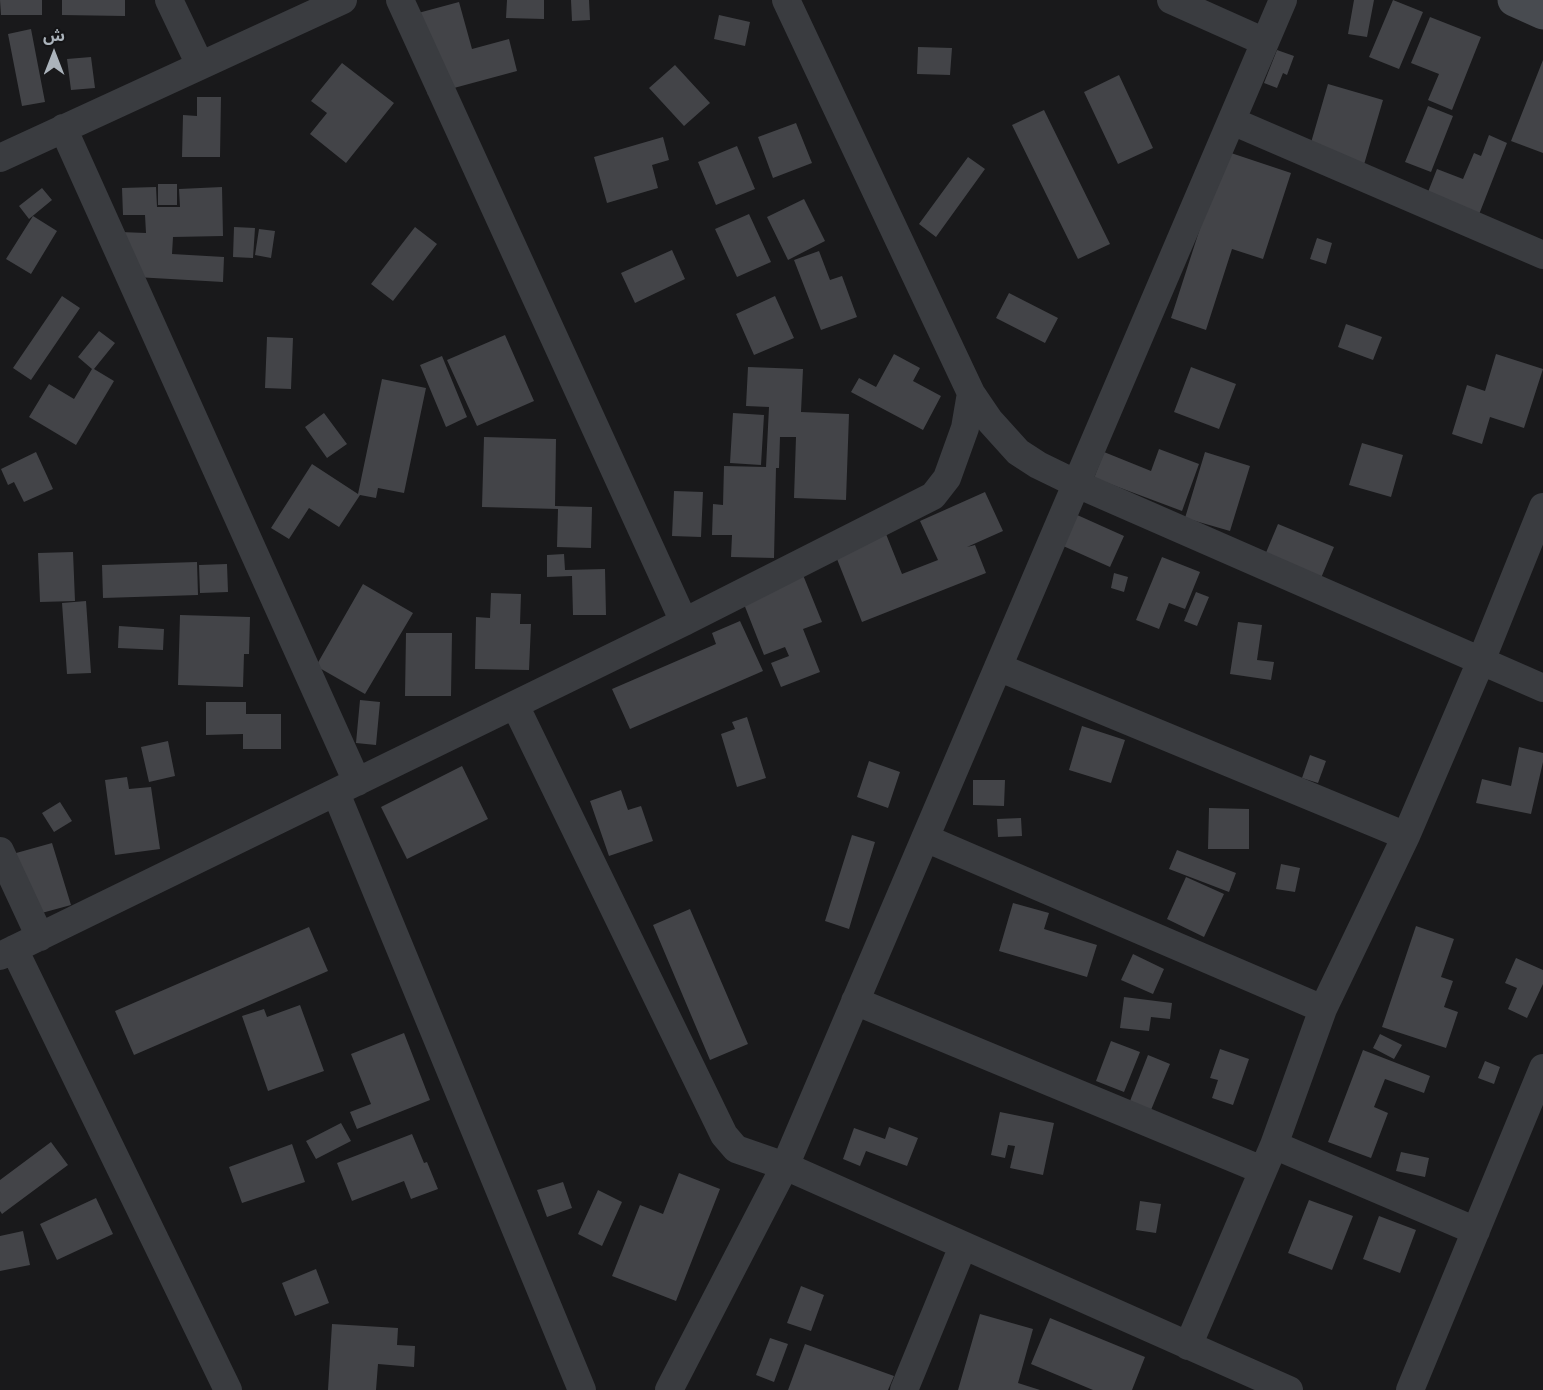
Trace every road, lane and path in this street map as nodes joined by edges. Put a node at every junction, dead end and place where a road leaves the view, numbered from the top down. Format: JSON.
{"nodes":[{"id":1,"x":169,"y":0,"type":"edge"},
{"id":2,"x":343,"y":0,"type":"edge"},
{"id":3,"x":400,"y":0,"type":"edge"},
{"id":4,"x":786,"y":0,"type":"edge"},
{"id":5,"x":1171,"y":0,"type":"edge"},
{"id":6,"x":1283,"y":0,"type":"edge"},
{"id":7,"x":1514,"y":0,"type":"edge"},
{"id":8,"x":1543,"y":13,"type":"edge"},
{"id":9,"x":1265,"y":42,"type":"junction"},
{"id":10,"x":200,"y":65,"type":"junction"},
{"id":11,"x":1232,"y":122,"type":"junction"},
{"id":12,"x":63,"y":128,"type":"junction"},
{"id":13,"x":0,"y":158,"type":"edge"},
{"id":14,"x":1543,"y":255,"type":"edge"},
{"id":15,"x":970,"y":393,"type":"junction"},
{"id":16,"x":1077,"y":484,"type":"junction"},
{"id":17,"x":1543,"y":507,"type":"edge"},
{"id":18,"x":684,"y":622,"type":"junction"},
{"id":19,"x":1481,"y":661,"type":"junction"},
{"id":20,"x":998,"y":667,"type":"junction"},
{"id":21,"x":1543,"y":688,"type":"edge"},
{"id":22,"x":515,"y":705,"type":"junction"},
{"id":23,"x":347,"y":788,"type":"junction"},
{"id":24,"x":1406,"y":836,"type":"junction"},
{"id":25,"x":925,"y":838,"type":"junction"},
{"id":26,"x":0,"y":850,"type":"edge"},
{"id":27,"x":40,"y":937,"type":"junction"},
{"id":28,"x":7,"y":953,"type":"edge"},
{"id":29,"x":855,"y":1001,"type":"junction"},
{"id":30,"x":1323,"y":1009,"type":"junction"},
{"id":31,"x":1543,"y":1068,"type":"edge"},
{"id":32,"x":1268,"y":1158,"type":"junction"},
{"id":33,"x":785,"y":1166,"type":"junction"},
{"id":34,"x":1476,"y":1231,"type":"junction"},
{"id":35,"x":963,"y":1246,"type":"junction"},
{"id":36,"x":1188,"y":1346,"type":"junction"},
{"id":37,"x":1273,"y":1387,"type":"edge"},
{"id":38,"x":228,"y":1390,"type":"edge"},
{"id":39,"x":582,"y":1390,"type":"edge"},
{"id":40,"x":669,"y":1390,"type":"edge"},
{"id":41,"x":904,"y":1390,"type":"edge"},
{"id":42,"x":1410,"y":1390,"type":"edge"}],
"edges":[{"from":1,"to":10,"type":"street"},
{"from":2,"to":10,"type":"street"},
{"from":3,"to":18,"type":"street"},
{"from":4,"to":15,"type":"street"},
{"from":5,"to":9,"type":"street"},
{"from":6,"to":9,"type":"street"},
{"from":7,"to":8,"type":"street"},
{"from":9,"to":11,"type":"street"},
{"from":10,"to":12,"type":"street"},
{"from":11,"to":14,"type":"street"},
{"from":11,"to":16,"type":"street"},
{"from":12,"to":13,"type":"street"},
{"from":12,"to":23,"type":"street"},
{"from":15,"to":16,"type":"street"},
{"from":15,"to":18,"type":"street"},
{"from":16,"to":19,"type":"street"},
{"from":16,"to":20,"type":"street"},
{"from":17,"to":19,"type":"street"},
{"from":18,"to":22,"type":"street"},
{"from":19,"to":21,"type":"street"},
{"from":19,"to":24,"type":"street"},
{"from":20,"to":24,"type":"street"},
{"from":20,"to":25,"type":"street"},
{"from":22,"to":23,"type":"street"},
{"from":22,"to":33,"type":"street"},
{"from":23,"to":27,"type":"street"},
{"from":23,"to":39,"type":"street"},
{"from":24,"to":30,"type":"street"},
{"from":25,"to":29,"type":"street"},
{"from":25,"to":30,"type":"street"},
{"from":26,"to":27,"type":"street"},
{"from":27,"to":28,"type":"street"},
{"from":28,"to":38,"type":"street"},
{"from":29,"to":32,"type":"street"},
{"from":29,"to":33,"type":"street"},
{"from":30,"to":32,"type":"street"},
{"from":31,"to":34,"type":"street"},
{"from":32,"to":34,"type":"street"},
{"from":32,"to":36,"type":"street"},
{"from":33,"to":35,"type":"street"},
{"from":33,"to":40,"type":"street"},
{"from":34,"to":42,"type":"street"},
{"from":35,"to":36,"type":"street"},
{"from":35,"to":41,"type":"street"},
{"from":36,"to":37,"type":"street"}]}
